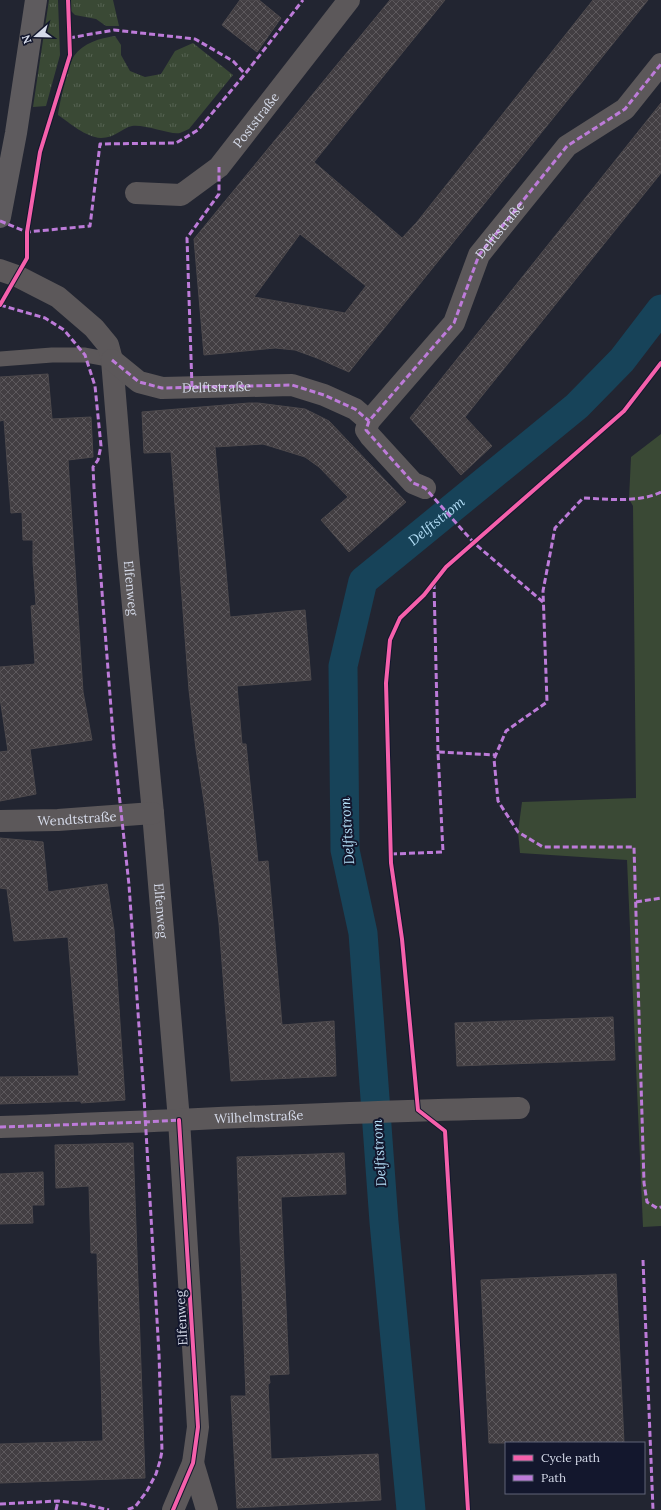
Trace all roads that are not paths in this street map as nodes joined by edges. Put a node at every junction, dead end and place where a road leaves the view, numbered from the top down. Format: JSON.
{"nodes":[{"id":1,"x":36,"y":0,"type":"edge"},
{"id":2,"x":349,"y":0,"type":"edge"},
{"id":3,"x":661,"y":64,"type":"edge"},
{"id":4,"x":136,"y":193,"type":"dead end"},
{"id":5,"x":0,"y":217,"type":"edge"},
{"id":6,"x":0,"y":270,"type":"edge"},
{"id":7,"x":0,"y":359,"type":"edge"},
{"id":8,"x":112,"y":360,"type":"junction"},
{"id":9,"x":369,"y":420,"type":"junction"},
{"id":10,"x":425,"y":488,"type":"dead end"},
{"id":11,"x":153,"y":813,"type":"junction"},
{"id":12,"x":0,"y":821,"type":"edge"},
{"id":13,"x":519,"y":1108,"type":"dead end"},
{"id":14,"x":179,"y":1120,"type":"junction"},
{"id":15,"x":0,"y":1127,"type":"edge"},
{"id":16,"x":193,"y":1463,"type":"junction"},
{"id":17,"x":173,"y":1510,"type":"edge"},
{"id":18,"x":207,"y":1510,"type":"edge"}],
"edges":[{"from":1,"to":5,"type":"street"},
{"from":2,"to":4,"type":"street","name":"Poststraße"},
{"from":3,"to":9,"type":"street","name":"Delftstraße"},
{"from":6,"to":8,"type":"street"},
{"from":7,"to":8,"type":"lane"},
{"from":8,"to":9,"type":"street","name":"Delftstraße"},
{"from":8,"to":11,"type":"street","name":"Elfenweg"},
{"from":9,"to":10,"type":"street"},
{"from":11,"to":12,"type":"street","name":"Wendtstraße"},
{"from":11,"to":14,"type":"street","name":"Elfenweg"},
{"from":13,"to":14,"type":"street","name":"Wilhelmstraße"},
{"from":14,"to":15,"type":"street","name":"Wilhelmstraße"},
{"from":14,"to":16,"type":"street","name":"Elfenweg"},
{"from":16,"to":17,"type":"street","name":"Elfenweg"},
{"from":16,"to":18,"type":"street","name":"Elfenweg"}]}
